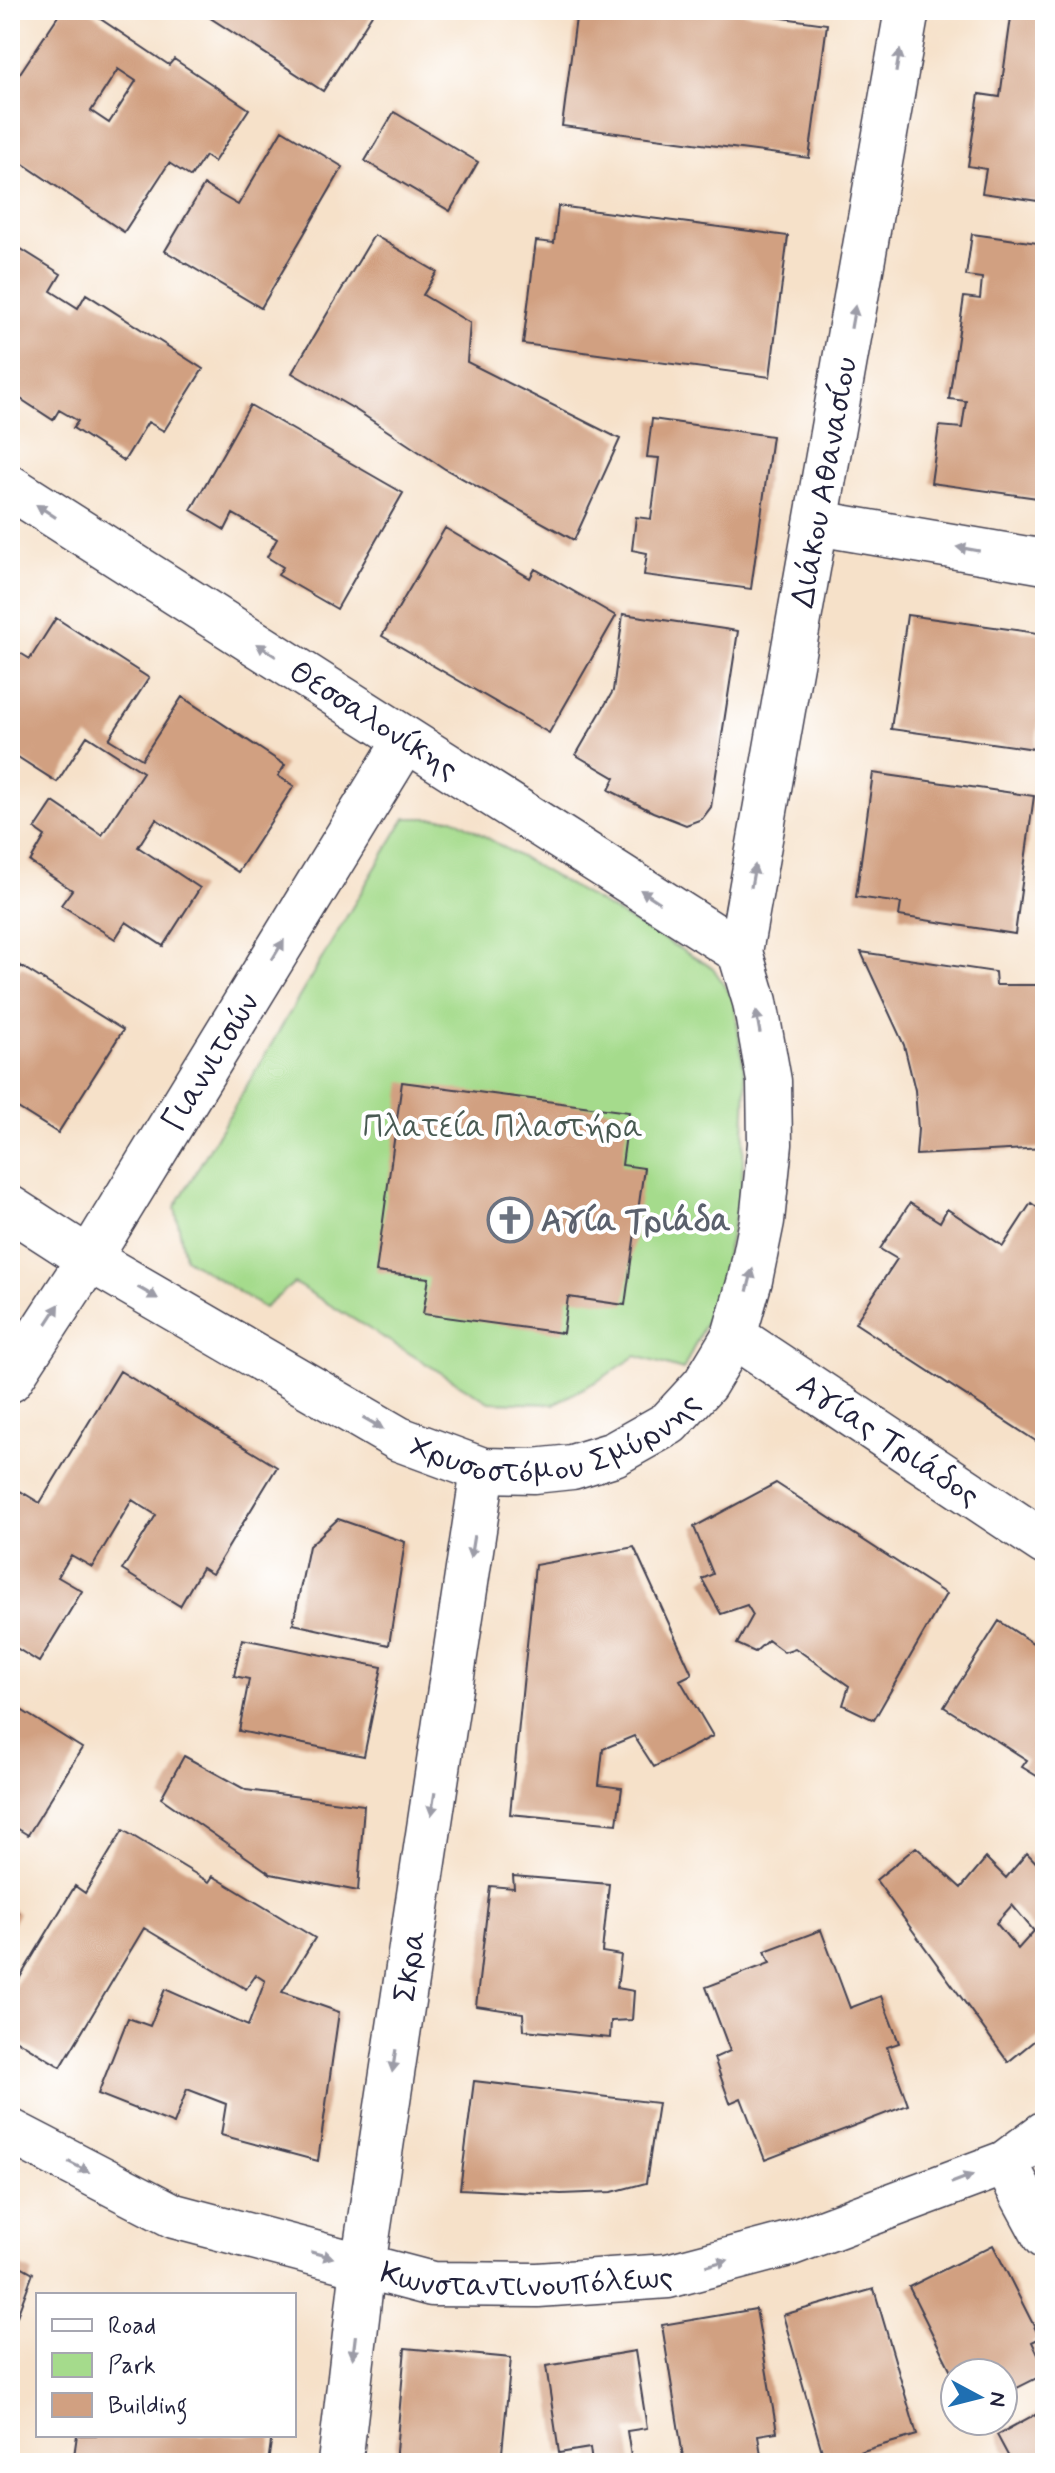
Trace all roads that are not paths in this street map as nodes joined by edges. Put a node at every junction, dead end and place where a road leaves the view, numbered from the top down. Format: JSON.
{"nodes":[{"id":1,"x":907,"y":10,"type":"edge"},
{"id":2,"x":10,"y":487,"type":"edge"},
{"id":3,"x":817,"y":523,"type":"junction"},
{"id":4,"x":1045,"y":562,"type":"edge"},
{"id":5,"x":406,"y":740,"type":"junction"},
{"id":6,"x":740,"y":952,"type":"junction"},
{"id":7,"x":10,"y":1208,"type":"edge"},
{"id":8,"x":89,"y":1259,"type":"junction"},
{"id":9,"x":734,"y":1336,"type":"junction"},
{"id":10,"x":10,"y":1380,"type":"edge"},
{"id":11,"x":483,"y":1470,"type":"junction"},
{"id":12,"x":1045,"y":1543,"type":"edge"},
{"id":13,"x":10,"y":2131,"type":"edge"},
{"id":14,"x":1045,"y":2133,"type":"edge"},
{"id":15,"x":1005,"y":2163,"type":"junction"},
{"id":16,"x":1045,"y":2237,"type":"edge"},
{"id":17,"x":363,"y":2266,"type":"junction"},
{"id":18,"x":340,"y":2463,"type":"edge"}],
"edges":[{"from":3,"to":1,"type":"street","name":"Διάκου Αθανασίου","one_way":true},
{"from":5,"to":2,"type":"street","name":"Θεσσαλονίκης","one_way":true},
{"from":4,"to":3,"type":"street","one_way":true},
{"from":6,"to":3,"type":"street","name":"Διάκου Αθανασίου","one_way":true},
{"from":6,"to":5,"type":"street","name":"Θεσσαλονίκης","one_way":true},
{"from":8,"to":5,"type":"street","name":"Γιαννιτσών","one_way":true},
{"from":9,"to":6,"type":"street","name":"Χρυσοστόμου Σμύρνης","one_way":true},
{"from":7,"to":8,"type":"street","name":"Χρυσοστόμου Σμύρνης"},
{"from":10,"to":8,"type":"street","name":"Γιαννιτσών","one_way":true},
{"from":8,"to":11,"type":"street","name":"Χρυσοστόμου Σμύρνης","one_way":true},
{"from":9,"to":11,"type":"street","name":"Χρυσοστόμου Σμύρνης"},
{"from":9,"to":12,"type":"street","name":"Αγίας Τριάδος"},
{"from":11,"to":17,"type":"street","name":"Σκρα","one_way":true},
{"from":13,"to":17,"type":"street","name":"Κωνσταντινουπόλεως","one_way":true},
{"from":14,"to":15,"type":"street","name":"Κωνσταντινουπόλεως"},
{"from":15,"to":16,"type":"street"},
{"from":17,"to":15,"type":"street","name":"Κωνσταντινουπόλεως","one_way":true},
{"from":17,"to":18,"type":"street","name":"Σκρα","one_way":true}]}
